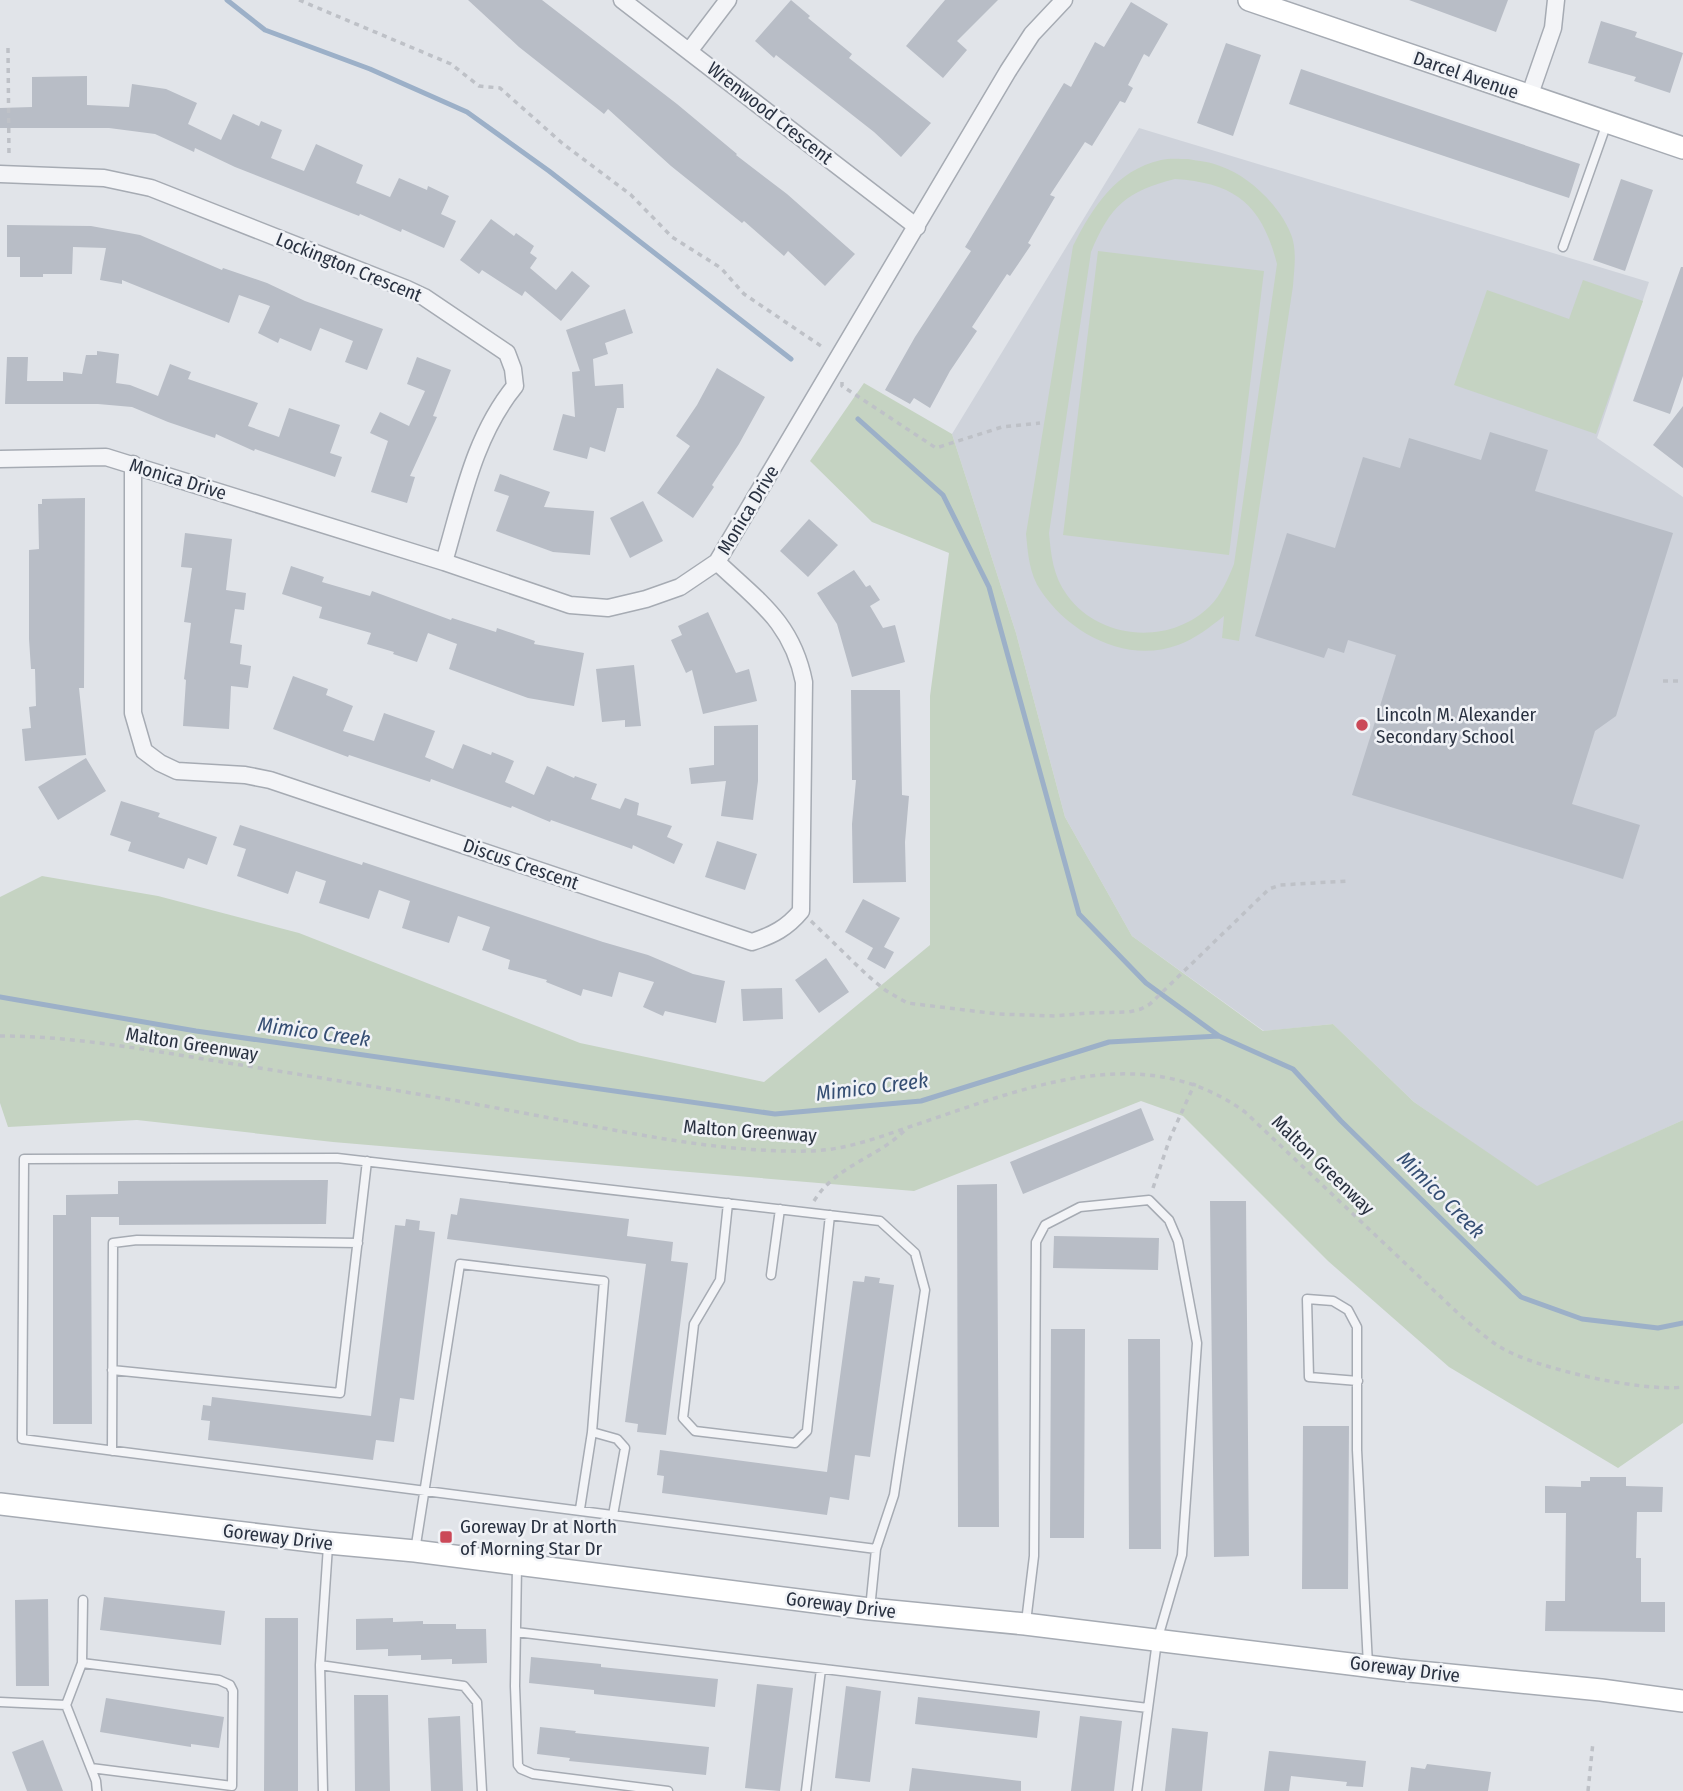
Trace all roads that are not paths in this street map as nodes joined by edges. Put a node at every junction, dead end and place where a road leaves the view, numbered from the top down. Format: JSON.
{"nodes":[{"id":1,"x":622,"y":0,"type":"edge"},
{"id":2,"x":728,"y":0,"type":"edge"},
{"id":3,"x":1064,"y":0,"type":"edge"},
{"id":4,"x":1249,"y":0,"type":"edge"},
{"id":5,"x":1556,"y":0,"type":"edge"},
{"id":6,"x":690,"y":50,"type":"junction"},
{"id":7,"x":1529,"y":97,"type":"junction"},
{"id":8,"x":1607,"y":123,"type":"junction"},
{"id":9,"x":1683,"y":148,"type":"edge"},
{"id":10,"x":5,"y":174,"type":"edge"},
{"id":11,"x":917,"y":227,"type":"junction"},
{"id":12,"x":1563,"y":247,"type":"dead end"},
{"id":13,"x":0,"y":459,"type":"edge"},
{"id":14,"x":133,"y":464,"type":"junction"},
{"id":15,"x":444,"y":562,"type":"junction"},
{"id":16,"x":717,"y":562,"type":"junction"},
{"id":17,"x":367,"y":1161,"type":"junction"},
{"id":18,"x":729,"y":1203,"type":"junction"},
{"id":19,"x":780,"y":1209,"type":"junction"},
{"id":20,"x":831,"y":1215,"type":"junction"},
{"id":21,"x":358,"y":1243,"type":"junction"},
{"id":22,"x":771,"y":1275,"type":"dead end"},
{"id":23,"x":113,"y":1370,"type":"junction"},
{"id":24,"x":1358,"y":1381,"type":"junction"},
{"id":25,"x":592,"y":1432,"type":"junction"},
{"id":26,"x":112,"y":1451,"type":"junction"},
{"id":27,"x":424,"y":1492,"type":"junction"},
{"id":28,"x":0,"y":1504,"type":"edge"},
{"id":29,"x":580,"y":1509,"type":"junction"},
{"id":30,"x":613,"y":1515,"type":"junction"},
{"id":31,"x":328,"y":1543,"type":"junction"},
{"id":32,"x":876,"y":1549,"type":"junction"},
{"id":33,"x":415,"y":1551,"type":"junction"},
{"id":34,"x":517,"y":1563,"type":"junction"},
{"id":35,"x":83,"y":1600,"type":"dead end"},
{"id":36,"x":870,"y":1609,"type":"junction"},
{"id":37,"x":1025,"y":1624,"type":"junction"},
{"id":38,"x":516,"y":1632,"type":"junction"},
{"id":39,"x":1157,"y":1641,"type":"junction"},
{"id":40,"x":82,"y":1663,"type":"junction"},
{"id":41,"x":320,"y":1665,"type":"junction"},
{"id":42,"x":1368,"y":1665,"type":"junction"},
{"id":43,"x":821,"y":1669,"type":"junction"},
{"id":44,"x":0,"y":1702,"type":"edge"},
{"id":45,"x":1683,"y":1702,"type":"edge"},
{"id":46,"x":66,"y":1705,"type":"junction"},
{"id":47,"x":1148,"y":1708,"type":"junction"},
{"id":48,"x":90,"y":1768,"type":"junction"},
{"id":49,"x":232,"y":1788,"type":"edge"},
{"id":50,"x":97,"y":1791,"type":"edge"},
{"id":51,"x":323,"y":1791,"type":"edge"},
{"id":52,"x":482,"y":1791,"type":"edge"},
{"id":53,"x":668,"y":1791,"type":"edge"},
{"id":54,"x":806,"y":1791,"type":"edge"},
{"id":55,"x":1136,"y":1791,"type":"edge"}],
"edges":[{"from":1,"to":6,"type":"street","name":"Wrenwood Crescent"},
{"from":2,"to":6,"type":"street"},
{"from":3,"to":11,"type":"street","name":"Monica Drive"},
{"from":4,"to":7,"type":"main road","name":"Darcel Avenue"},
{"from":5,"to":7,"type":"street"},
{"from":6,"to":11,"type":"street","name":"Wrenwood Crescent"},
{"from":7,"to":8,"type":"main road","name":"Darcel Avenue"},
{"from":8,"to":9,"type":"main road","name":"Darcel Avenue"},
{"from":8,"to":12,"type":"lane"},
{"from":10,"to":15,"type":"street","name":"Lockington Crescent"},
{"from":11,"to":16,"type":"street","name":"Monica Drive"},
{"from":13,"to":14,"type":"street","name":"Monica Drive"},
{"from":14,"to":15,"type":"street","name":"Monica Drive"},
{"from":14,"to":16,"type":"street","name":"Discus Crescent"},
{"from":15,"to":16,"type":"street","name":"Monica Drive"},
{"from":17,"to":18,"type":"lane"},
{"from":17,"to":21,"type":"lane"},
{"from":17,"to":26,"type":"lane"},
{"from":18,"to":19,"type":"lane"},
{"from":18,"to":20,"type":"lane"},
{"from":19,"to":20,"type":"lane"},
{"from":19,"to":22,"type":"lane"},
{"from":20,"to":32,"type":"lane"},
{"from":21,"to":23,"type":"lane"},
{"from":21,"to":23,"type":"lane"},
{"from":23,"to":26,"type":"lane"},
{"from":24,"to":24,"type":"lane"},
{"from":24,"to":42,"type":"lane"},
{"from":25,"to":27,"type":"lane"},
{"from":25,"to":29,"type":"lane"},
{"from":25,"to":30,"type":"lane"},
{"from":26,"to":27,"type":"lane"},
{"from":27,"to":29,"type":"lane"},
{"from":27,"to":33,"type":"lane"},
{"from":28,"to":31,"type":"main road","name":"Goreway Drive"},
{"from":29,"to":30,"type":"lane"},
{"from":30,"to":32,"type":"lane"},
{"from":31,"to":33,"type":"main road","name":"Goreway Drive"},
{"from":31,"to":41,"type":"lane"},
{"from":32,"to":36,"type":"lane"},
{"from":33,"to":34,"type":"main road","name":"Goreway Drive"},
{"from":34,"to":36,"type":"main road","name":"Goreway Drive"},
{"from":34,"to":38,"type":"lane"},
{"from":35,"to":40,"type":"lane"},
{"from":36,"to":37,"type":"main road","name":"Goreway Drive"},
{"from":37,"to":39,"type":"main road","name":"Goreway Drive"},
{"from":37,"to":39,"type":"lane"},
{"from":38,"to":43,"type":"lane"},
{"from":38,"to":53,"type":"lane"},
{"from":39,"to":42,"type":"main road","name":"Goreway Drive"},
{"from":39,"to":47,"type":"lane"},
{"from":40,"to":46,"type":"lane"},
{"from":40,"to":49,"type":"lane"},
{"from":41,"to":51,"type":"lane"},
{"from":41,"to":52,"type":"lane"},
{"from":42,"to":45,"type":"main road","name":"Goreway Drive"},
{"from":43,"to":47,"type":"lane"},
{"from":43,"to":54,"type":"lane"},
{"from":44,"to":46,"type":"lane"},
{"from":46,"to":48,"type":"lane"},
{"from":47,"to":55,"type":"lane"},
{"from":48,"to":49,"type":"lane"},
{"from":48,"to":50,"type":"lane"}]}
